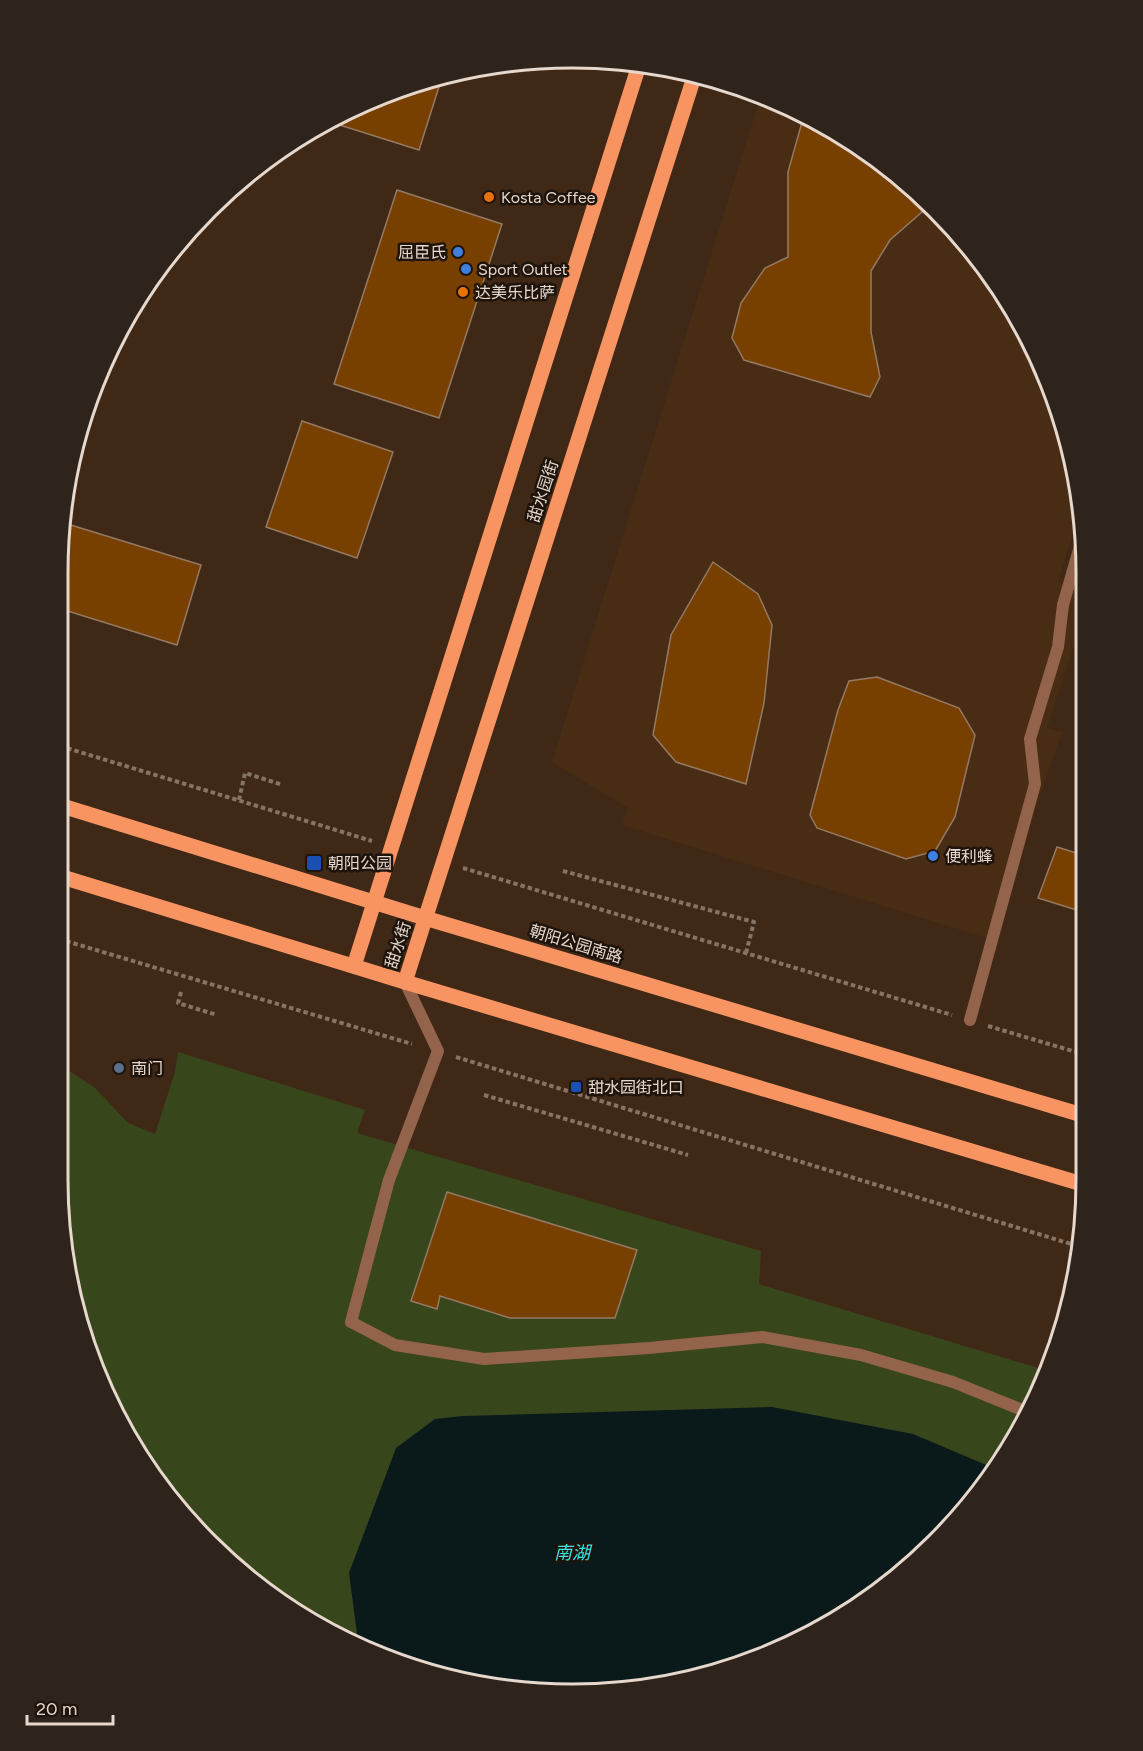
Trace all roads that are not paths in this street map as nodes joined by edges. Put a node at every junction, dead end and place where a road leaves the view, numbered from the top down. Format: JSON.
{"nodes":[{"id":1,"x":637,"y":72,"type":"edge"},
{"id":2,"x":692,"y":83,"type":"edge"},
{"id":3,"x":1075,"y":562,"type":"edge"},
{"id":4,"x":68,"y":809,"type":"edge"},
{"id":5,"x":68,"y":879,"type":"edge"},
{"id":6,"x":375,"y":903,"type":"junction"},
{"id":7,"x":425,"y":918,"type":"junction"},
{"id":8,"x":354,"y":966,"type":"junction"},
{"id":9,"x":405,"y":982,"type":"junction"},
{"id":10,"x":970,"y":1020,"type":"road end"},
{"id":11,"x":1076,"y":1113,"type":"edge"},
{"id":12,"x":1076,"y":1183,"type":"edge"},
{"id":13,"x":1020,"y":1409,"type":"edge"}],
"edges":[{"from":1,"to":6,"type":"main road"},
{"from":2,"to":7,"type":"main road","name":"甜水园街"},
{"from":3,"to":10,"type":"lane"},
{"from":4,"to":6,"type":"main road","name":"朝阳公园南路"},
{"from":5,"to":8,"type":"main road"},
{"from":6,"to":7,"type":"main road","name":"朝阳公园南路"},
{"from":6,"to":8,"type":"main road"},
{"from":7,"to":9,"type":"main road","name":"甜水街"},
{"from":7,"to":11,"type":"main road","name":"朝阳公园南路"},
{"from":8,"to":9,"type":"main road"},
{"from":9,"to":12,"type":"main road"},
{"from":9,"to":13,"type":"lane"}]}
